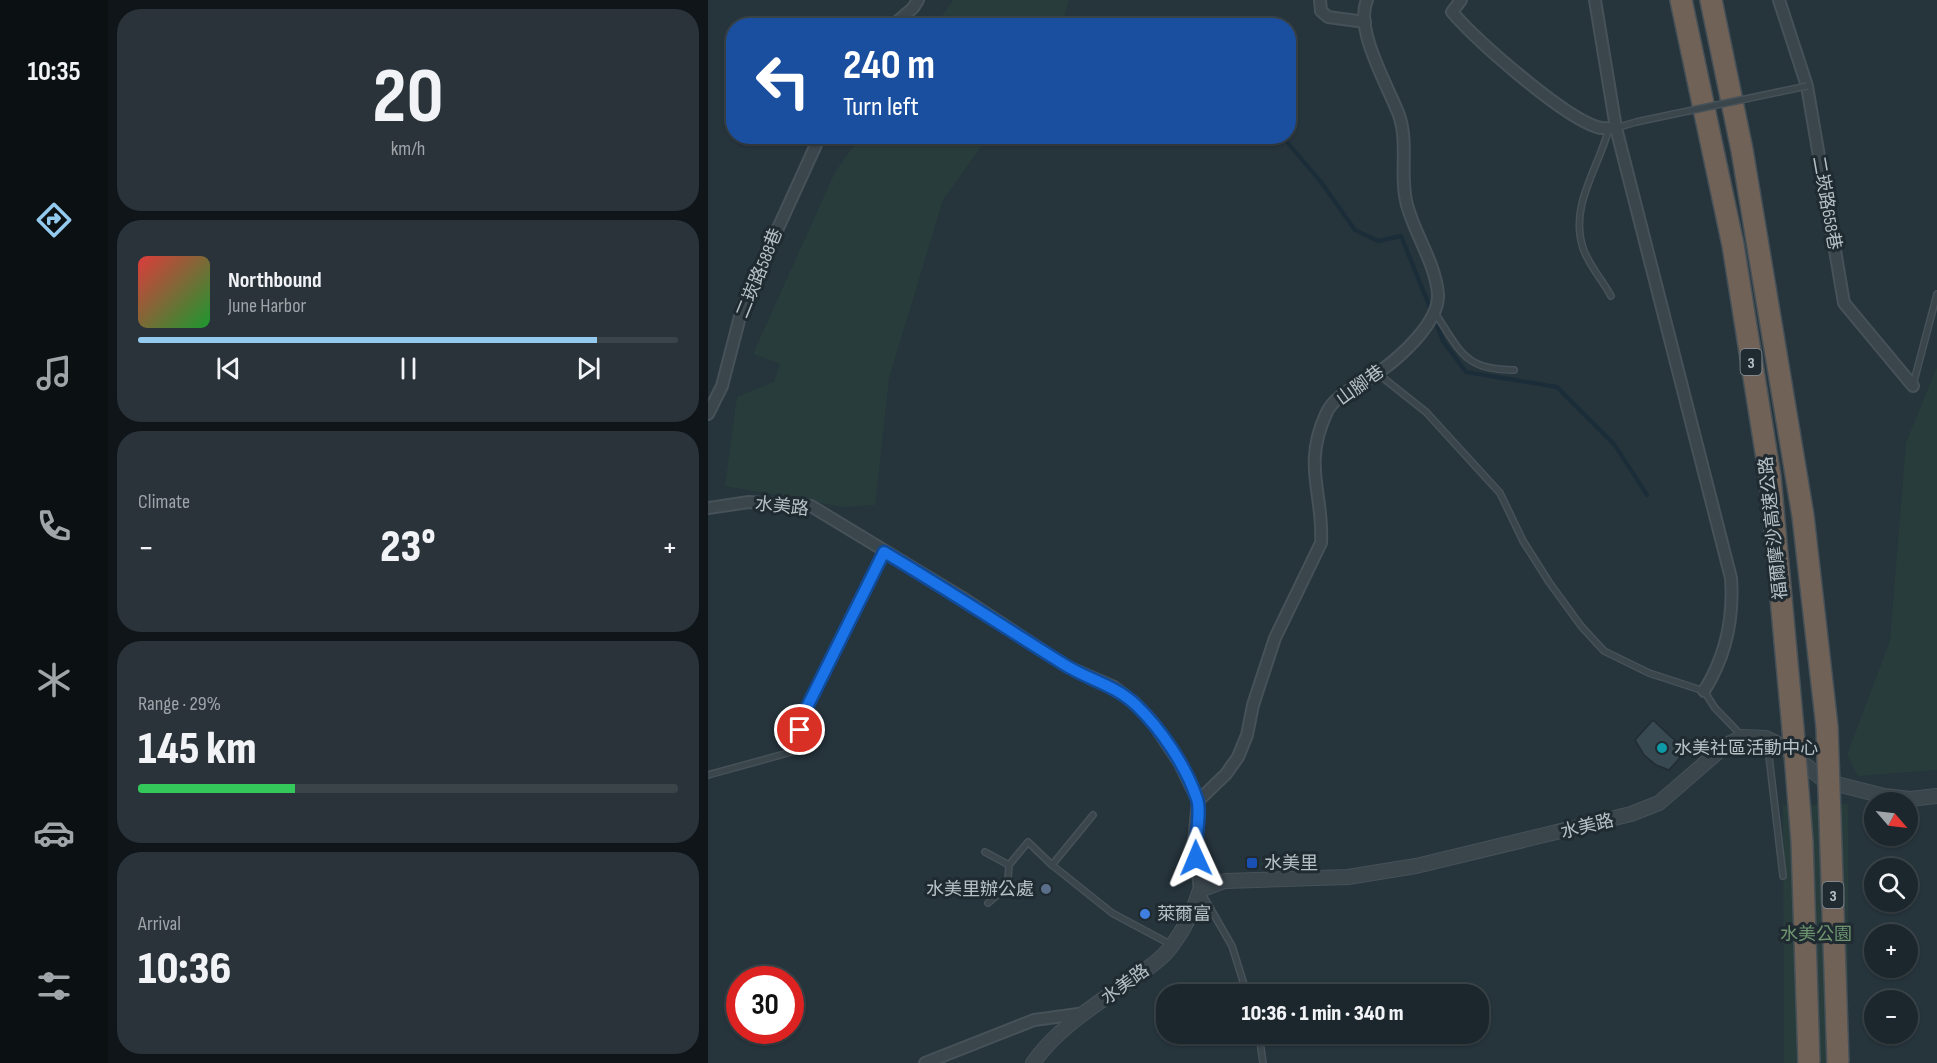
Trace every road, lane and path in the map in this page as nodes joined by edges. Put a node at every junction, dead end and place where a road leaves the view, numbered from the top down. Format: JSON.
{"nodes":[{"id":1,"x":918,"y":0,"type":"edge"},
{"id":2,"x":1320,"y":0,"type":"edge"},
{"id":3,"x":1366,"y":0,"type":"edge"},
{"id":4,"x":1461,"y":0,"type":"edge"},
{"id":5,"x":1595,"y":0,"type":"edge"},
{"id":6,"x":1681,"y":0,"type":"edge"},
{"id":7,"x":1711,"y":0,"type":"edge"},
{"id":8,"x":1779,"y":0,"type":"edge"},
{"id":9,"x":901,"y":18,"type":"edge"},
{"id":10,"x":1365,"y":22,"type":"junction"},
{"id":11,"x":1807,"y":86,"type":"junction"},
{"id":12,"x":1612,"y":128,"type":"junction"},
{"id":13,"x":816,"y":144,"type":"edge"},
{"id":14,"x":1937,"y":294,"type":"edge"},
{"id":15,"x":1611,"y":296,"type":"dead end"},
{"id":16,"x":1434,"y":312,"type":"junction"},
{"id":17,"x":1514,"y":370,"type":"dead end"},
{"id":18,"x":1377,"y":373,"type":"junction"},
{"id":19,"x":1913,"y":386,"type":"joint"},
{"id":20,"x":708,"y":414,"type":"edge"},
{"id":21,"x":708,"y":508,"type":"edge"},
{"id":22,"x":884,"y":552,"type":"junction"},
{"id":23,"x":1704,"y":691,"type":"junction"},
{"id":24,"x":1743,"y":737,"type":"junction"},
{"id":25,"x":1766,"y":738,"type":"junction"},
{"id":26,"x":708,"y":775,"type":"edge"},
{"id":27,"x":1937,"y":796,"type":"edge"},
{"id":28,"x":1198,"y":801,"type":"junction"},
{"id":29,"x":1093,"y":815,"type":"dead end"},
{"id":30,"x":985,"y":852,"type":"dead end"},
{"id":31,"x":1052,"y":864,"type":"junction"},
{"id":32,"x":1009,"y":865,"type":"junction"},
{"id":33,"x":1783,"y":876,"type":"dead end"},
{"id":34,"x":1200,"y":890,"type":"junction"},
{"id":35,"x":988,"y":903,"type":"dead end"},
{"id":36,"x":1173,"y":945,"type":"junction"},
{"id":37,"x":1244,"y":984,"type":"edge"},
{"id":38,"x":1086,"y":1013,"type":"junction"},
{"id":39,"x":1260,"y":1044,"type":"edge"},
{"id":40,"x":925,"y":1063,"type":"edge"},
{"id":41,"x":1033,"y":1063,"type":"edge"},
{"id":42,"x":1263,"y":1063,"type":"edge"},
{"id":43,"x":1809,"y":1063,"type":"edge"},
{"id":44,"x":1838,"y":1063,"type":"edge"}],
"edges":[{"from":1,"to":9,"type":"street"},
{"from":2,"to":10,"type":"street"},
{"from":3,"to":10,"type":"street"},
{"from":4,"to":12,"type":"street"},
{"from":5,"to":12,"type":"street"},
{"from":6,"to":43,"type":"highway","name":"福爾摩沙高速公路","number":"3","bridge":true},
{"from":7,"to":44,"type":"highway","name":"福爾摩沙高速公路","number":"3","bridge":true},
{"from":8,"to":11,"type":"street","name":"二崁路658巷"},
{"from":10,"to":16,"type":"street"},
{"from":11,"to":12,"type":"lane","bridge":true},
{"from":11,"to":19,"type":"street","name":"二崁路658巷"},
{"from":12,"to":15,"type":"lane"},
{"from":12,"to":23,"type":"street"},
{"from":13,"to":20,"type":"street","name":"二崁路588巷"},
{"from":14,"to":19,"type":"lane"},
{"from":16,"to":17,"type":"lane"},
{"from":16,"to":18,"type":"street","name":"山腳巷"},
{"from":18,"to":23,"type":"lane"},
{"from":18,"to":28,"type":"street","name":"山腳巷"},
{"from":21,"to":22,"type":"street","name":"水美路"},
{"from":22,"to":26,"type":"lane"},
{"from":22,"to":28,"type":"street","name":"水美路"},
{"from":23,"to":24,"type":"lane"},
{"from":24,"to":25,"type":"street"},
{"from":24,"to":34,"type":"street","name":"水美路"},
{"from":25,"to":27,"type":"street"},
{"from":25,"to":33,"type":"lane"},
{"from":28,"to":34,"type":"street"},
{"from":29,"to":31,"type":"lane"},
{"from":30,"to":32,"type":"lane"},
{"from":31,"to":32,"type":"lane"},
{"from":31,"to":36,"type":"lane"},
{"from":32,"to":35,"type":"lane"},
{"from":34,"to":36,"type":"street","name":"水美路"},
{"from":34,"to":37,"type":"lane"},
{"from":36,"to":38,"type":"street","name":"水美路"},
{"from":38,"to":40,"type":"street"},
{"from":38,"to":41,"type":"street","name":"水美路"},
{"from":39,"to":42,"type":"lane"}]}
